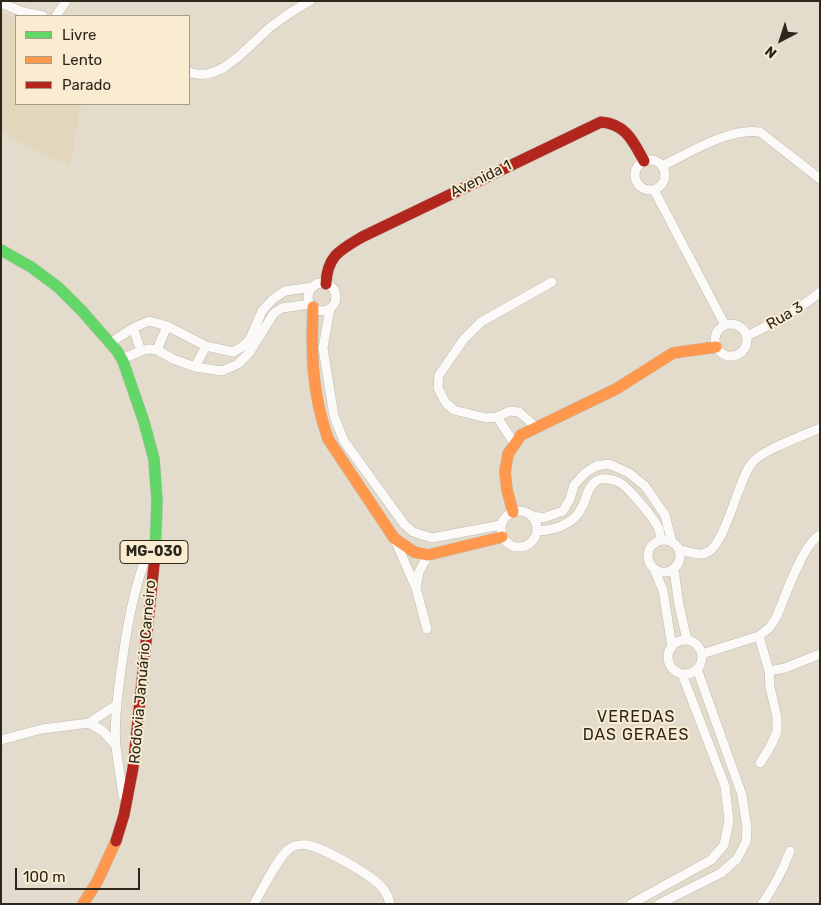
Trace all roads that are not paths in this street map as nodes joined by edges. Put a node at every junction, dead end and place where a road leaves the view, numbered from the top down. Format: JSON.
{"nodes":[{"id":1,"x":66,"y":1,"type":"edge"},
{"id":2,"x":310,"y":1,"type":"edge"},
{"id":3,"x":1,"y":3,"type":"edge"},
{"id":4,"x":38,"y":15,"type":"edge"},
{"id":5,"x":57,"y":15,"type":"edge"},
{"id":6,"x":190,"y":72,"type":"edge"},
{"id":7,"x":644,"y":161,"type":"junction"},
{"id":8,"x":662,"y":166,"type":"junction"},
{"id":9,"x":820,"y":179,"type":"edge"},
{"id":10,"x":654,"y":190,"type":"junction"},
{"id":11,"x":1,"y":250,"type":"edge"},
{"id":12,"x":552,"y":282,"type":"dead end"},
{"id":13,"x":326,"y":284,"type":"junction"},
{"id":14,"x":313,"y":287,"type":"junction"},
{"id":15,"x":820,"y":292,"type":"edge"},
{"id":16,"x":312,"y":306,"type":"junction"},
{"id":17,"x":330,"y":308,"type":"junction"},
{"id":18,"x":725,"y":325,"type":"junction"},
{"id":19,"x":168,"y":326,"type":"junction"},
{"id":20,"x":133,"y":328,"type":"junction"},
{"id":21,"x":747,"y":336,"type":"junction"},
{"id":22,"x":110,"y":343,"type":"junction"},
{"id":23,"x":206,"y":346,"type":"junction"},
{"id":24,"x":716,"y":347,"type":"junction"},
{"id":25,"x":157,"y":350,"type":"junction"},
{"id":26,"x":141,"y":351,"type":"junction"},
{"id":27,"x":122,"y":359,"type":"junction"},
{"id":28,"x":195,"y":367,"type":"junction"},
{"id":29,"x":497,"y":417,"type":"junction"},
{"id":30,"x":536,"y":428,"type":"junction"},
{"id":31,"x":820,"y":428,"type":"edge"},
{"id":32,"x":514,"y":444,"type":"junction"},
{"id":33,"x":513,"y":512,"type":"junction"},
{"id":34,"x":531,"y":515,"type":"junction"},
{"id":35,"x":501,"y":525,"type":"junction"},
{"id":36,"x":537,"y":531,"type":"junction"},
{"id":37,"x":156,"y":532,"type":"junction"},
{"id":38,"x":820,"y":535,"type":"edge"},
{"id":39,"x":502,"y":537,"type":"junction"},
{"id":40,"x":394,"y":538,"type":"junction"},
{"id":41,"x":661,"y":540,"type":"junction"},
{"id":42,"x":672,"y":542,"type":"junction"},
{"id":43,"x":680,"y":550,"type":"junction"},
{"id":44,"x":428,"y":555,"type":"junction"},
{"id":45,"x":654,"y":569,"type":"junction"},
{"id":46,"x":674,"y":570,"type":"junction"},
{"id":47,"x":416,"y":588,"type":"junction"},
{"id":48,"x":427,"y":629,"type":"dead end"},
{"id":49,"x":759,"y":636,"type":"junction"},
{"id":50,"x":687,"y":640,"type":"junction"},
{"id":51,"x":672,"y":647,"type":"junction"},
{"id":52,"x":702,"y":654,"type":"junction"},
{"id":53,"x":820,"y":654,"type":"edge"},
{"id":54,"x":697,"y":669,"type":"junction"},
{"id":55,"x":769,"y":672,"type":"junction"},
{"id":56,"x":682,"y":674,"type":"junction"},
{"id":57,"x":116,"y":705,"type":"junction"},
{"id":58,"x":89,"y":723,"type":"junction"},
{"id":59,"x":1,"y":740,"type":"edge"},
{"id":60,"x":116,"y":746,"type":"junction"},
{"id":61,"x":760,"y":763,"type":"dead end"},
{"id":62,"x":126,"y":812,"type":"junction"},
{"id":63,"x":790,"y":851,"type":"dead end"},
{"id":64,"x":83,"y":904,"type":"edge"},
{"id":65,"x":254,"y":904,"type":"edge"},
{"id":66,"x":390,"y":904,"type":"edge"},
{"id":67,"x":631,"y":904,"type":"edge"},
{"id":68,"x":659,"y":904,"type":"edge"},
{"id":69,"x":762,"y":904,"type":"edge"}],
"edges":[{"from":1,"to":5,"type":"street"},
{"from":2,"to":6,"type":"street"},
{"from":3,"to":4,"type":"street"},
{"from":7,"to":8,"type":"street"},
{"from":7,"to":10,"type":"street"},
{"from":7,"to":13,"type":"main road","name":"Avenida 1"},
{"from":8,"to":9,"type":"street"},
{"from":8,"to":10,"type":"street"},
{"from":10,"to":18,"type":"street"},
{"from":11,"to":22,"type":"main road","name":"Rodovia Januário Carneiro","number":"MG-030"},
{"from":12,"to":29,"type":"street"},
{"from":13,"to":14,"type":"street"},
{"from":13,"to":17,"type":"street"},
{"from":14,"to":16,"type":"street"},
{"from":14,"to":23,"type":"street"},
{"from":15,"to":21,"type":"street","name":"Rua 3"},
{"from":16,"to":17,"type":"street"},
{"from":16,"to":28,"type":"street"},
{"from":16,"to":40,"type":"main road"},
{"from":17,"to":35,"type":"street"},
{"from":18,"to":21,"type":"street"},
{"from":18,"to":24,"type":"street"},
{"from":19,"to":20,"type":"street"},
{"from":19,"to":23,"type":"street"},
{"from":19,"to":25,"type":"street"},
{"from":20,"to":22,"type":"street"},
{"from":20,"to":26,"type":"street"},
{"from":21,"to":24,"type":"street"},
{"from":22,"to":27,"type":"main road","name":"Rodovia Januário Carneiro","number":"MG-030"},
{"from":23,"to":28,"type":"street"},
{"from":24,"to":30,"type":"main road"},
{"from":25,"to":26,"type":"street"},
{"from":25,"to":28,"type":"street"},
{"from":26,"to":27,"type":"street"},
{"from":27,"to":37,"type":"main road","name":"Rodovia Januário Carneiro","number":"MG-030"},
{"from":29,"to":30,"type":"street"},
{"from":29,"to":32,"type":"street"},
{"from":30,"to":32,"type":"main road"},
{"from":31,"to":43,"type":"street"},
{"from":32,"to":33,"type":"main road"},
{"from":33,"to":34,"type":"street"},
{"from":33,"to":35,"type":"street"},
{"from":34,"to":36,"type":"street"},
{"from":34,"to":42,"type":"street"},
{"from":35,"to":39,"type":"street"},
{"from":36,"to":39,"type":"street"},
{"from":36,"to":41,"type":"street"},
{"from":37,"to":57,"type":"street"},
{"from":37,"to":62,"type":"main road","name":"Rodovia Januário Carneiro","number":"MG-030"},
{"from":38,"to":49,"type":"street"},
{"from":39,"to":44,"type":"main road"},
{"from":40,"to":44,"type":"main road"},
{"from":40,"to":47,"type":"street"},
{"from":41,"to":42,"type":"street"},
{"from":41,"to":45,"type":"street"},
{"from":42,"to":43,"type":"street"},
{"from":43,"to":46,"type":"street"},
{"from":44,"to":47,"type":"street"},
{"from":45,"to":46,"type":"street"},
{"from":45,"to":51,"type":"street"},
{"from":46,"to":50,"type":"street"},
{"from":47,"to":48,"type":"street"},
{"from":49,"to":52,"type":"street"},
{"from":49,"to":55,"type":"street"},
{"from":50,"to":51,"type":"street"},
{"from":50,"to":52,"type":"street"},
{"from":51,"to":56,"type":"street"},
{"from":52,"to":54,"type":"street"},
{"from":53,"to":55,"type":"street"},
{"from":54,"to":56,"type":"street"},
{"from":54,"to":68,"type":"street"},
{"from":55,"to":61,"type":"street"},
{"from":56,"to":67,"type":"street"},
{"from":57,"to":58,"type":"street"},
{"from":57,"to":60,"type":"street"},
{"from":58,"to":59,"type":"street"},
{"from":58,"to":60,"type":"street"},
{"from":60,"to":62,"type":"street"},
{"from":62,"to":64,"type":"main road","name":"Rodovia Januário Carneiro","number":"MG-030"},
{"from":63,"to":69,"type":"street"},
{"from":65,"to":66,"type":"street"}]}
